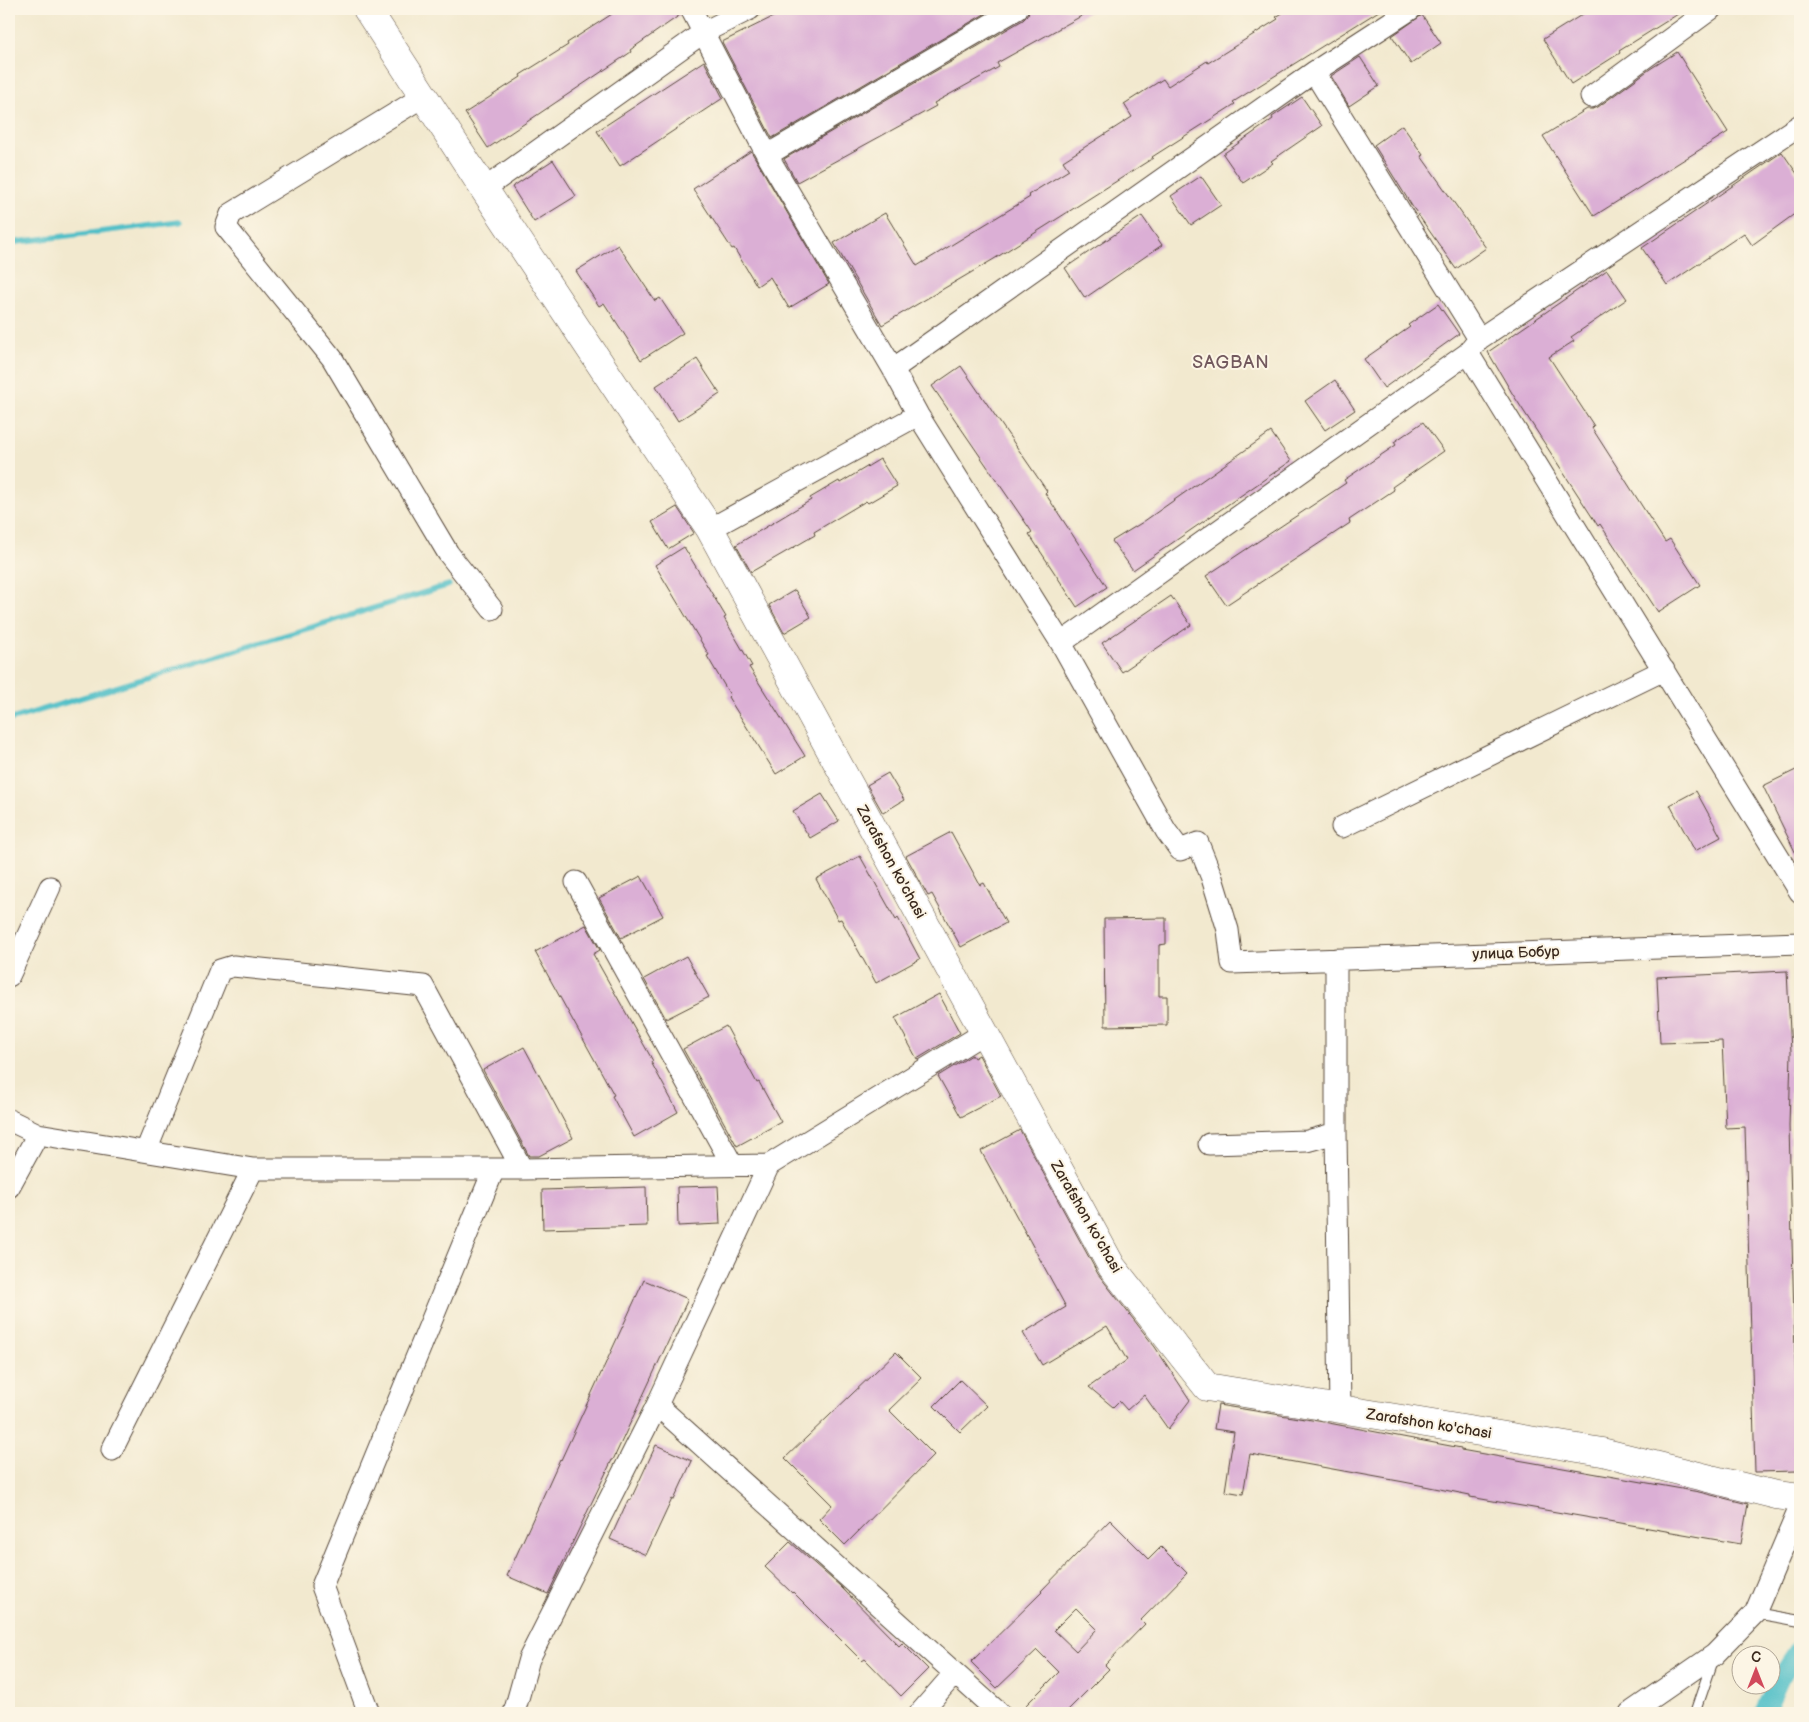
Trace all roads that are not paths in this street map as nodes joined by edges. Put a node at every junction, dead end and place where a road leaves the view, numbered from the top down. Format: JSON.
{"nodes":[{"id":1,"x":367,"y":9,"type":"edge"},
{"id":2,"x":691,"y":9,"type":"edge"},
{"id":3,"x":750,"y":9,"type":"edge"},
{"id":4,"x":1017,"y":9,"type":"edge"},
{"id":5,"x":1411,"y":9,"type":"edge"},
{"id":6,"x":1711,"y":9,"type":"edge"},
{"id":7,"x":704,"y":32,"type":"junction"},
{"id":8,"x":1314,"y":72,"type":"junction"},
{"id":9,"x":424,"y":96,"type":"junction"},
{"id":10,"x":1591,"y":97,"type":"dead end"},
{"id":11,"x":1800,"y":125,"type":"edge"},
{"id":12,"x":767,"y":155,"type":"junction"},
{"id":13,"x":484,"y":189,"type":"junction"},
{"id":14,"x":1474,"y":346,"type":"junction"},
{"id":15,"x":894,"y":369,"type":"junction"},
{"id":16,"x":918,"y":415,"type":"junction"},
{"id":17,"x":710,"y":529,"type":"junction"},
{"id":18,"x":492,"y":609,"type":"dead end"},
{"id":19,"x":1061,"y":643,"type":"junction"},
{"id":20,"x":1664,"y":670,"type":"junction"},
{"id":21,"x":1342,"y":827,"type":"dead end"},
{"id":22,"x":576,"y":882,"type":"dead end"},
{"id":23,"x":50,"y":887,"type":"dead end"},
{"id":24,"x":1800,"y":892,"type":"edge"},
{"id":25,"x":1800,"y":943,"type":"edge"},
{"id":26,"x":1336,"y":959,"type":"junction"},
{"id":27,"x":9,"y":976,"type":"edge"},
{"id":28,"x":984,"y":1033,"type":"junction"},
{"id":29,"x":9,"y":1120,"type":"edge"},
{"id":30,"x":1336,"y":1133,"type":"junction"},
{"id":31,"x":38,"y":1134,"type":"junction"},
{"id":32,"x":1210,"y":1144,"type":"dead end"},
{"id":33,"x":146,"y":1151,"type":"junction"},
{"id":34,"x":769,"y":1165,"type":"junction"},
{"id":35,"x":733,"y":1166,"type":"junction"},
{"id":36,"x":253,"y":1169,"type":"junction"},
{"id":37,"x":494,"y":1169,"type":"junction"},
{"id":38,"x":522,"y":1169,"type":"junction"},
{"id":39,"x":9,"y":1187,"type":"edge"},
{"id":40,"x":657,"y":1405,"type":"junction"},
{"id":41,"x":1340,"y":1410,"type":"junction"},
{"id":42,"x":112,"y":1450,"type":"dead end"},
{"id":43,"x":1800,"y":1498,"type":"edge"},
{"id":44,"x":1800,"y":1507,"type":"edge"},
{"id":45,"x":1755,"y":1613,"type":"junction"},
{"id":46,"x":1800,"y":1621,"type":"edge"},
{"id":47,"x":1714,"y":1655,"type":"junction"},
{"id":48,"x":954,"y":1674,"type":"junction"},
{"id":49,"x":369,"y":1713,"type":"edge"},
{"id":50,"x":514,"y":1713,"type":"edge"},
{"id":51,"x":920,"y":1713,"type":"edge"},
{"id":52,"x":999,"y":1713,"type":"edge"},
{"id":53,"x":1630,"y":1713,"type":"edge"},
{"id":54,"x":1695,"y":1713,"type":"edge"}],
"edges":[{"from":1,"to":9,"type":"street","name":"Zarafshon ko'chasi"},
{"from":2,"to":7,"type":"street"},
{"from":3,"to":7,"type":"street"},
{"from":4,"to":12,"type":"street"},
{"from":5,"to":8,"type":"street"},
{"from":6,"to":10,"type":"street"},
{"from":7,"to":12,"type":"street"},
{"from":7,"to":13,"type":"street"},
{"from":8,"to":14,"type":"street"},
{"from":8,"to":15,"type":"street"},
{"from":9,"to":13,"type":"street","name":"Zarafshon ko'chasi"},
{"from":9,"to":18,"type":"street"},
{"from":11,"to":14,"type":"street"},
{"from":12,"to":15,"type":"street"},
{"from":13,"to":17,"type":"street","name":"Zarafshon ko'chasi"},
{"from":14,"to":19,"type":"street"},
{"from":14,"to":20,"type":"street"},
{"from":15,"to":16,"type":"street"},
{"from":16,"to":17,"type":"street"},
{"from":16,"to":19,"type":"street"},
{"from":17,"to":28,"type":"street","name":"Zarafshon ko'chasi"},
{"from":19,"to":26,"type":"street","name":"улица Бобур"},
{"from":20,"to":21,"type":"street"},
{"from":20,"to":24,"type":"street"},
{"from":22,"to":35,"type":"street"},
{"from":23,"to":27,"type":"street"},
{"from":25,"to":26,"type":"street","name":"улица Бобур"},
{"from":26,"to":30,"type":"street"},
{"from":28,"to":34,"type":"street"},
{"from":28,"to":41,"type":"street","name":"Zarafshon ko'chasi"},
{"from":29,"to":31,"type":"street"},
{"from":30,"to":32,"type":"street"},
{"from":30,"to":41,"type":"street"},
{"from":31,"to":33,"type":"street"},
{"from":31,"to":39,"type":"street"},
{"from":33,"to":36,"type":"street"},
{"from":33,"to":38,"type":"street"},
{"from":34,"to":35,"type":"street"},
{"from":34,"to":40,"type":"street"},
{"from":35,"to":38,"type":"street"},
{"from":36,"to":37,"type":"street"},
{"from":36,"to":42,"type":"street"},
{"from":37,"to":38,"type":"street"},
{"from":37,"to":49,"type":"street"},
{"from":40,"to":48,"type":"street"},
{"from":40,"to":50,"type":"street"},
{"from":41,"to":43,"type":"street","name":"Zarafshon ko'chasi"},
{"from":44,"to":45,"type":"street"},
{"from":45,"to":46,"type":"lane"},
{"from":45,"to":47,"type":"street"},
{"from":47,"to":53,"type":"street"},
{"from":47,"to":54,"type":"lane"},
{"from":48,"to":51,"type":"street"},
{"from":48,"to":52,"type":"street"}]}
